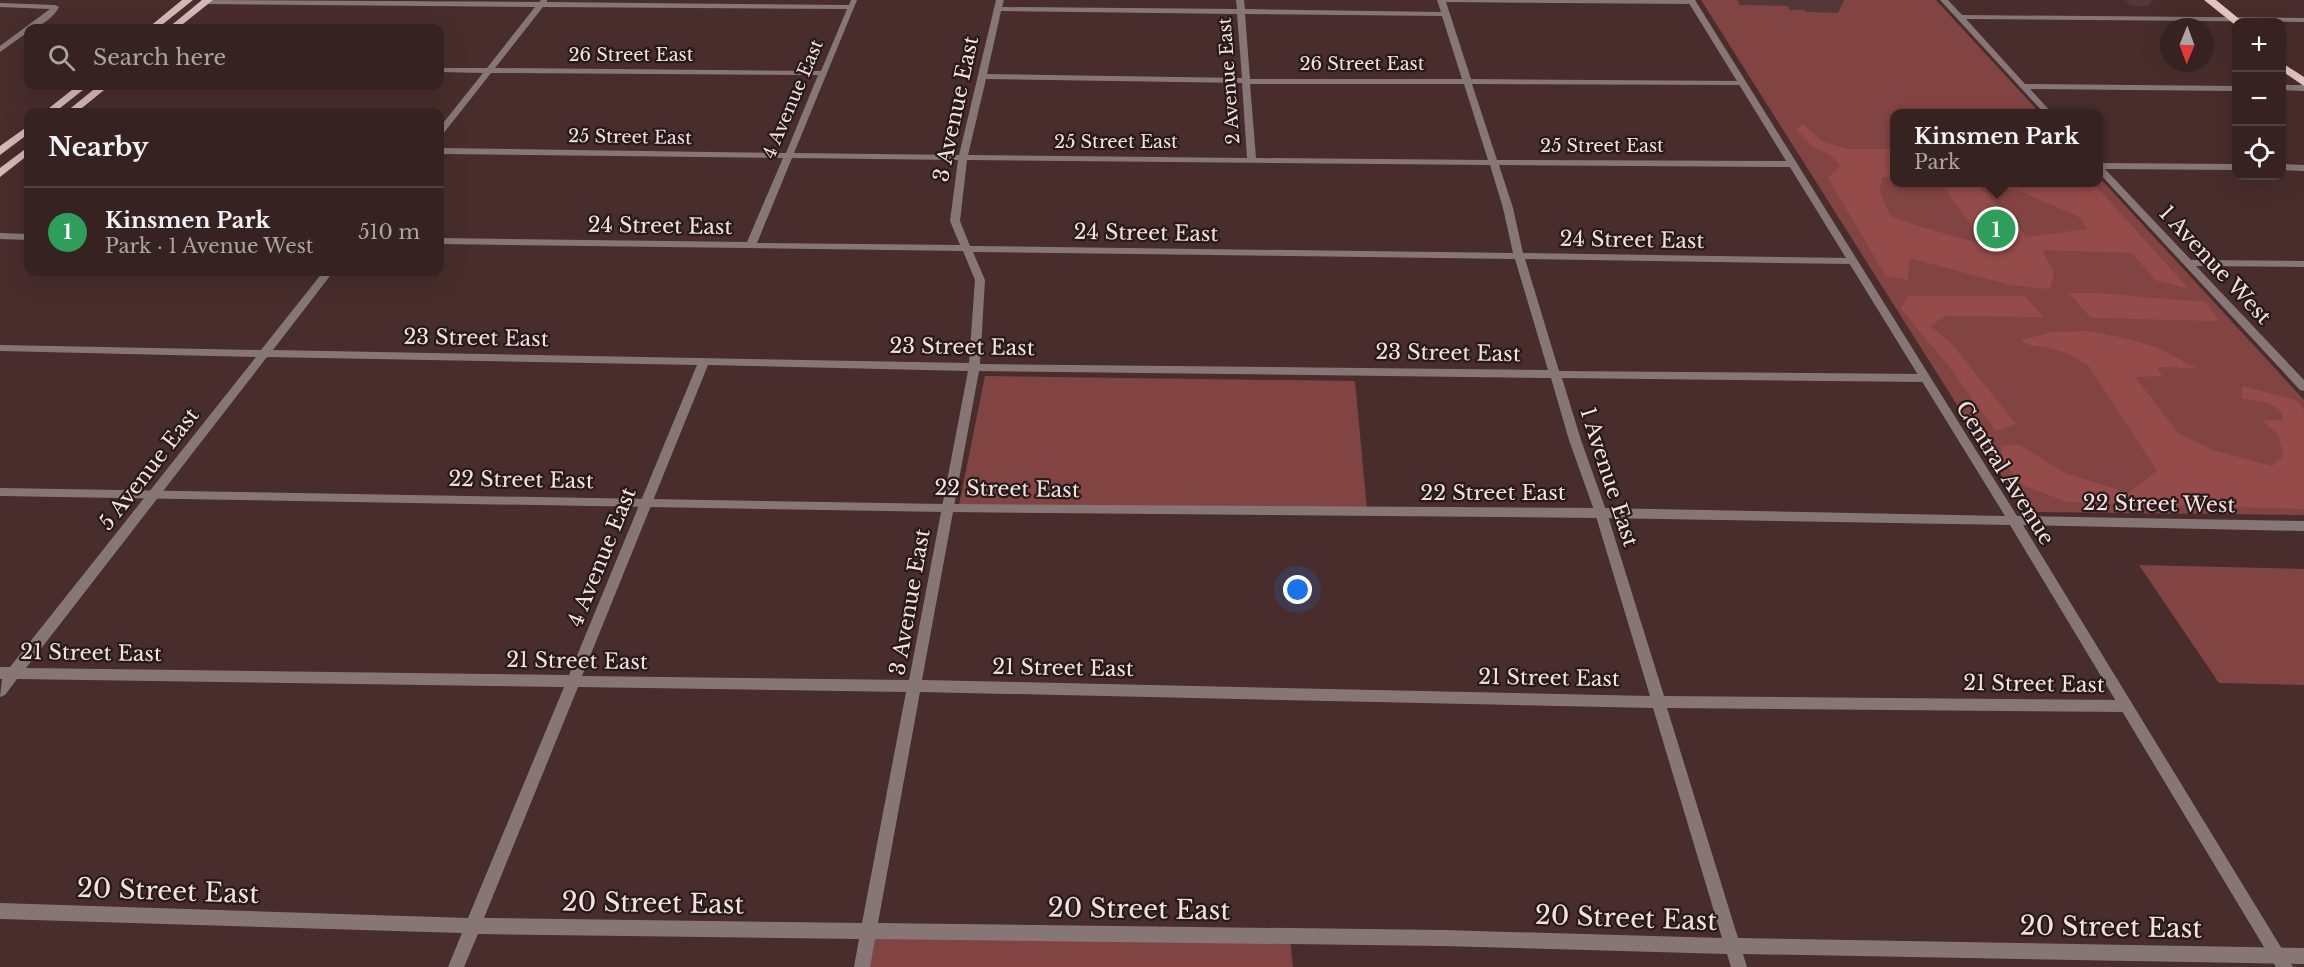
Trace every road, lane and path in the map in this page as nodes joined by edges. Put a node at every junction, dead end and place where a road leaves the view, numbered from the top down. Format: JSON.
{"nodes":[{"id":1,"x":188,"y":0,"type":"edge"},
{"id":2,"x":1240,"y":0,"type":"edge"},
{"id":3,"x":1441,"y":0,"type":"edge"},
{"id":4,"x":1944,"y":0,"type":"edge"},
{"id":5,"x":2210,"y":0,"type":"edge"},
{"id":6,"x":207,"y":1,"type":"edge"},
{"id":7,"x":1692,"y":1,"type":"edge"},
{"id":8,"x":543,"y":2,"type":"edge"},
{"id":9,"x":853,"y":3,"type":"edge"},
{"id":10,"x":0,"y":5,"type":"edge"},
{"id":11,"x":999,"y":5,"type":"edge"},
{"id":12,"x":1241,"y":11,"type":"junction"},
{"id":13,"x":1446,"y":14,"type":"junction"},
{"id":14,"x":1959,"y":17,"type":"junction"},
{"id":15,"x":2232,"y":18,"type":"edge"},
{"id":16,"x":2286,"y":20,"type":"edge"},
{"id":17,"x":2304,"y":20,"type":"edge"},
{"id":18,"x":2232,"y":21,"type":"edge"},
{"id":19,"x":36,"y":24,"type":"edge"},
{"id":20,"x":158,"y":24,"type":"edge"},
{"id":21,"x":178,"y":24,"type":"edge"},
{"id":22,"x":24,"y":33,"type":"edge"},
{"id":23,"x":0,"y":50,"type":"edge"},
{"id":24,"x":2286,"y":58,"type":"edge"},
{"id":25,"x":2286,"y":69,"type":"edge"},
{"id":26,"x":2304,"y":69,"type":"edge"},
{"id":27,"x":444,"y":70,"type":"edge"},
{"id":28,"x":489,"y":70,"type":"junction"},
{"id":29,"x":823,"y":73,"type":"junction"},
{"id":30,"x":981,"y":76,"type":"junction"},
{"id":31,"x":1245,"y":81,"type":"junction"},
{"id":32,"x":1466,"y":81,"type":"junction"},
{"id":33,"x":1742,"y":83,"type":"junction"},
{"id":34,"x":2304,"y":83,"type":"edge"},
{"id":35,"x":2022,"y":86,"type":"junction"},
{"id":36,"x":2232,"y":88,"type":"edge"},
{"id":37,"x":2286,"y":88,"type":"edge"},
{"id":38,"x":2304,"y":88,"type":"edge"},
{"id":39,"x":78,"y":90,"type":"edge"},
{"id":40,"x":99,"y":90,"type":"edge"},
{"id":41,"x":54,"y":108,"type":"edge"},
{"id":42,"x":77,"y":108,"type":"edge"},
{"id":43,"x":2043,"y":109,"type":"edge"},
{"id":44,"x":444,"y":127,"type":"edge"},
{"id":45,"x":24,"y":132,"type":"edge"},
{"id":46,"x":444,"y":151,"type":"edge"},
{"id":47,"x":0,"y":152,"type":"edge"},
{"id":48,"x":24,"y":153,"type":"edge"},
{"id":49,"x":788,"y":156,"type":"junction"},
{"id":50,"x":963,"y":158,"type":"junction"},
{"id":51,"x":1252,"y":160,"type":"junction"},
{"id":52,"x":1492,"y":162,"type":"junction"},
{"id":53,"x":1792,"y":164,"type":"junction"},
{"id":54,"x":2103,"y":166,"type":"edge"},
{"id":55,"x":2232,"y":167,"type":"edge"},
{"id":56,"x":2286,"y":167,"type":"edge"},
{"id":57,"x":2304,"y":168,"type":"edge"},
{"id":58,"x":2103,"y":171,"type":"edge"},
{"id":59,"x":0,"y":174,"type":"edge"},
{"id":60,"x":0,"y":236,"type":"edge"},
{"id":61,"x":24,"y":237,"type":"edge"},
{"id":62,"x":444,"y":241,"type":"edge"},
{"id":63,"x":752,"y":245,"type":"junction"},
{"id":64,"x":967,"y":248,"type":"junction"},
{"id":65,"x":1518,"y":256,"type":"junction"},
{"id":66,"x":1851,"y":261,"type":"junction"},
{"id":67,"x":2189,"y":262,"type":"junction"},
{"id":68,"x":2304,"y":264,"type":"edge"},
{"id":69,"x":325,"y":276,"type":"edge"},
{"id":70,"x":0,"y":348,"type":"edge"},
{"id":71,"x":265,"y":352,"type":"junction"},
{"id":72,"x":704,"y":362,"type":"junction"},
{"id":73,"x":974,"y":367,"type":"junction"},
{"id":74,"x":1555,"y":374,"type":"junction"},
{"id":75,"x":1923,"y":378,"type":"junction"},
{"id":76,"x":2301,"y":382,"type":"edge"},
{"id":77,"x":0,"y":492,"type":"edge"},
{"id":78,"x":154,"y":494,"type":"junction"},
{"id":79,"x":647,"y":502,"type":"junction"},
{"id":80,"x":946,"y":508,"type":"junction"},
{"id":81,"x":1601,"y":513,"type":"junction"},
{"id":82,"x":2014,"y":521,"type":"junction"},
{"id":83,"x":2304,"y":526,"type":"edge"},
{"id":84,"x":7,"y":673,"type":"edge"},
{"id":85,"x":574,"y":682,"type":"junction"},
{"id":86,"x":915,"y":686,"type":"junction"},
{"id":87,"x":0,"y":690,"type":"edge"},
{"id":88,"x":1659,"y":702,"type":"junction"},
{"id":89,"x":2125,"y":706,"type":"junction"},
{"id":90,"x":0,"y":911,"type":"edge"},
{"id":91,"x":472,"y":926,"type":"junction"},
{"id":92,"x":868,"y":932,"type":"junction"},
{"id":93,"x":1733,"y":946,"type":"junction"},
{"id":94,"x":2304,"y":956,"type":"edge"},
{"id":95,"x":2282,"y":961,"type":"edge"},
{"id":96,"x":456,"y":967,"type":"edge"},
{"id":97,"x":862,"y":967,"type":"edge"},
{"id":98,"x":1739,"y":967,"type":"edge"}],
"edges":[{"from":1,"to":20,"type":"main road"},
{"from":2,"to":12,"type":"street","name":"2 Avenue East"},
{"from":3,"to":7,"type":"street"},
{"from":3,"to":13,"type":"street","name":"1 Avenue East"},
{"from":4,"to":14,"type":"street"},
{"from":5,"to":15,"type":"highway"},
{"from":6,"to":8,"type":"street"},
{"from":6,"to":21,"type":"main road"},
{"from":7,"to":33,"type":"street","name":"Central Avenue"},
{"from":8,"to":9,"type":"street"},
{"from":8,"to":28,"type":"street"},
{"from":9,"to":29,"type":"street","name":"4 Avenue East"},
{"from":10,"to":19,"type":"street"},
{"from":11,"to":12,"type":"street"},
{"from":11,"to":30,"type":"street","name":"3 Avenue East"},
{"from":12,"to":13,"type":"street"},
{"from":12,"to":31,"type":"street","name":"2 Avenue East"},
{"from":13,"to":32,"type":"street","name":"1 Avenue East"},
{"from":14,"to":18,"type":"street"},
{"from":14,"to":35,"type":"street"},
{"from":16,"to":17,"type":"street"},
{"from":22,"to":23,"type":"street"},
{"from":24,"to":26,"type":"highway"},
{"from":25,"to":34,"type":"highway"},
{"from":27,"to":28,"type":"street","name":"26 Street East"},
{"from":28,"to":29,"type":"street","name":"26 Street East"},
{"from":28,"to":44,"type":"street"},
{"from":29,"to":49,"type":"street","name":"4 Avenue East"},
{"from":30,"to":31,"type":"street","name":"26 Street East"},
{"from":30,"to":50,"type":"street","name":"3 Avenue East"},
{"from":31,"to":32,"type":"street","name":"26 Street East"},
{"from":31,"to":51,"type":"street","name":"2 Avenue East"},
{"from":32,"to":33,"type":"street","name":"26 Street East"},
{"from":32,"to":52,"type":"street","name":"1 Avenue East"},
{"from":33,"to":53,"type":"street","name":"Central Avenue"},
{"from":35,"to":36,"type":"street"},
{"from":35,"to":43,"type":"street"},
{"from":37,"to":38,"type":"street"},
{"from":39,"to":41,"type":"main road"},
{"from":40,"to":42,"type":"main road"},
{"from":45,"to":47,"type":"main road"},
{"from":46,"to":49,"type":"street","name":"25 Street East"},
{"from":48,"to":59,"type":"main road"},
{"from":49,"to":50,"type":"street","name":"25 Street East"},
{"from":49,"to":63,"type":"street","name":"4 Avenue East"},
{"from":50,"to":51,"type":"street","name":"25 Street East"},
{"from":50,"to":64,"type":"street","name":"3 Avenue East"},
{"from":51,"to":52,"type":"street","name":"25 Street East"},
{"from":52,"to":53,"type":"street","name":"25 Street East"},
{"from":52,"to":65,"type":"street","name":"1 Avenue East"},
{"from":53,"to":66,"type":"street","name":"Central Avenue"},
{"from":54,"to":55,"type":"street"},
{"from":56,"to":57,"type":"street"},
{"from":58,"to":67,"type":"street","name":"1 Avenue West"},
{"from":60,"to":61,"type":"street"},
{"from":62,"to":63,"type":"street","name":"24 Street East"},
{"from":63,"to":64,"type":"street","name":"24 Street East"},
{"from":64,"to":65,"type":"street","name":"24 Street East"},
{"from":64,"to":73,"type":"street","name":"3 Avenue East"},
{"from":65,"to":66,"type":"street","name":"24 Street East"},
{"from":65,"to":74,"type":"street","name":"1 Avenue East"},
{"from":66,"to":75,"type":"street","name":"Central Avenue"},
{"from":67,"to":68,"type":"street"},
{"from":67,"to":76,"type":"street","name":"1 Avenue West"},
{"from":69,"to":71,"type":"street","name":"5 Avenue East"},
{"from":70,"to":71,"type":"street","name":"23 Street East"},
{"from":71,"to":72,"type":"street","name":"23 Street East"},
{"from":71,"to":78,"type":"street","name":"5 Avenue East"},
{"from":72,"to":73,"type":"street","name":"23 Street East"},
{"from":72,"to":79,"type":"street","name":"4 Avenue East"},
{"from":73,"to":74,"type":"street","name":"23 Street East"},
{"from":73,"to":80,"type":"street","name":"3 Avenue East"},
{"from":74,"to":75,"type":"street","name":"23 Street East"},
{"from":74,"to":81,"type":"street","name":"1 Avenue East"},
{"from":75,"to":82,"type":"street","name":"Central Avenue"},
{"from":77,"to":78,"type":"street","name":"22 Street East"},
{"from":78,"to":79,"type":"street","name":"22 Street East"},
{"from":78,"to":84,"type":"street","name":"5 Avenue East"},
{"from":79,"to":80,"type":"street","name":"22 Street East"},
{"from":79,"to":85,"type":"street","name":"4 Avenue East"},
{"from":80,"to":81,"type":"street","name":"22 Street East"},
{"from":80,"to":86,"type":"street","name":"3 Avenue East"},
{"from":81,"to":82,"type":"street","name":"22 Street East"},
{"from":81,"to":88,"type":"street","name":"1 Avenue East"},
{"from":82,"to":83,"type":"street","name":"22 Street West"},
{"from":82,"to":89,"type":"street","name":"Central Avenue"},
{"from":84,"to":85,"type":"street","name":"21 Street East"},
{"from":84,"to":87,"type":"street","name":"5 Avenue East"},
{"from":85,"to":86,"type":"street","name":"21 Street East"},
{"from":85,"to":91,"type":"street","name":"4 Avenue East"},
{"from":86,"to":88,"type":"street","name":"21 Street East"},
{"from":86,"to":92,"type":"street","name":"3 Avenue East"},
{"from":88,"to":89,"type":"street","name":"21 Street East"},
{"from":88,"to":93,"type":"street","name":"1 Avenue East"},
{"from":89,"to":95,"type":"street","name":"Central Avenue"},
{"from":90,"to":91,"type":"street","name":"20 Street East"},
{"from":91,"to":92,"type":"street","name":"20 Street East"},
{"from":91,"to":96,"type":"street","name":"4 Avenue East"},
{"from":92,"to":93,"type":"street","name":"20 Street East"},
{"from":92,"to":97,"type":"street","name":"3 Avenue East"},
{"from":93,"to":95,"type":"street","name":"20 Street East"},
{"from":93,"to":98,"type":"street","name":"1 Avenue East"},
{"from":94,"to":95,"type":"street","name":"20 Street East"}]}
